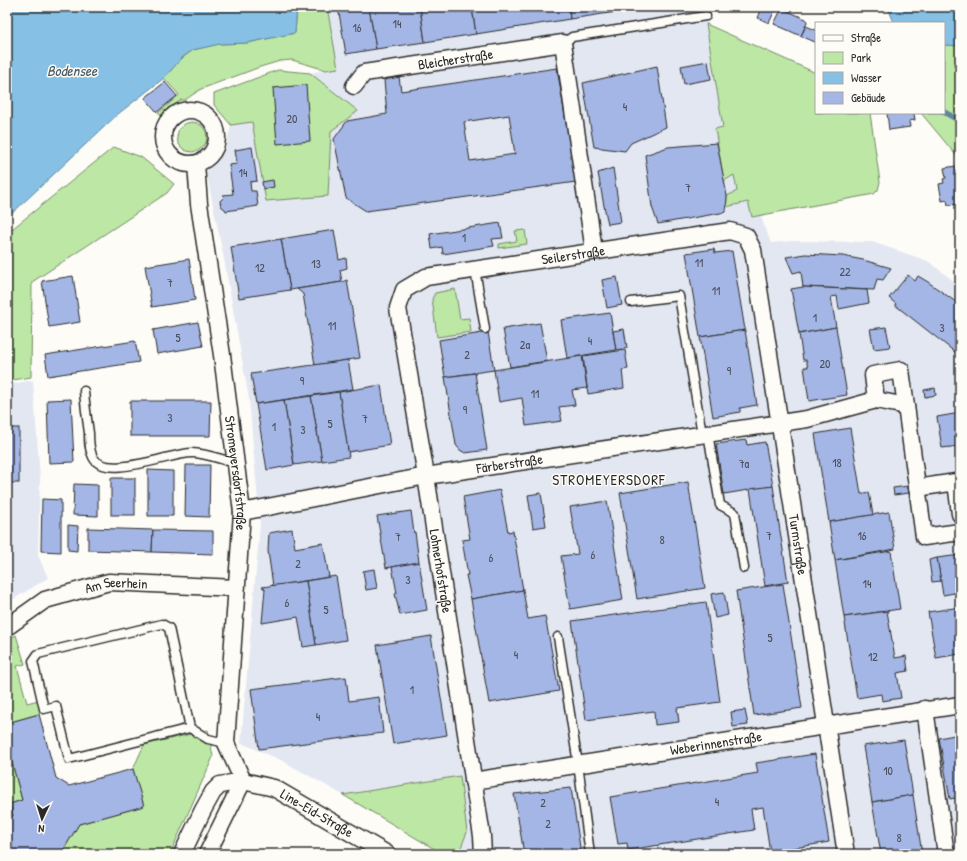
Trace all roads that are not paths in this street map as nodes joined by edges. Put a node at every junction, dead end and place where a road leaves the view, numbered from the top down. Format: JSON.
{"nodes":[{"id":1,"x":706,"y":16,"type":"dead end"},
{"id":2,"x":563,"y":43,"type":"junction"},
{"id":3,"x":354,"y":86,"type":"dead end"},
{"id":4,"x":196,"y":164,"type":"dead end"},
{"id":5,"x":746,"y":236,"type":"joint"},
{"id":6,"x":594,"y":251,"type":"junction"},
{"id":7,"x":475,"y":269,"type":"junction"},
{"id":8,"x":404,"y":290,"type":"joint"},
{"id":9,"x":631,"y":302,"type":"dead end"},
{"id":10,"x":485,"y":329,"type":"dead end"},
{"id":11,"x":84,"y":391,"type":"dead end"},
{"id":12,"x":876,"y":400,"type":"junction"},
{"id":13,"x":906,"y":406,"type":"junction"},
{"id":14,"x":779,"y":422,"type":"junction"},
{"id":15,"x":705,"y":434,"type":"junction"},
{"id":16,"x":236,"y":463,"type":"junction"},
{"id":17,"x":426,"y":476,"type":"junction"},
{"id":18,"x":917,"y":488,"type":"junction"},
{"id":19,"x":242,"y":512,"type":"junction"},
{"id":20,"x":960,"y":514,"type":"edge"},
{"id":21,"x":960,"y":532,"type":"edge"},
{"id":22,"x":744,"y":568,"type":"dead end"},
{"id":23,"x":236,"y":588,"type":"junction"},
{"id":24,"x":7,"y":627,"type":"edge"},
{"id":25,"x":558,"y":637,"type":"dead end"},
{"id":26,"x":960,"y":705,"type":"edge"},
{"id":27,"x":925,"y":709,"type":"junction"},
{"id":28,"x":826,"y":726,"type":"junction"},
{"id":29,"x":190,"y":728,"type":"junction"},
{"id":30,"x":226,"y":743,"type":"junction"},
{"id":31,"x":578,"y":764,"type":"junction"},
{"id":32,"x":243,"y":781,"type":"junction"},
{"id":33,"x":473,"y":781,"type":"junction"},
{"id":34,"x":182,"y":854,"type":"edge"},
{"id":35,"x":207,"y":854,"type":"edge"},
{"id":36,"x":387,"y":854,"type":"edge"},
{"id":37,"x":483,"y":854,"type":"edge"},
{"id":38,"x":590,"y":854,"type":"edge"},
{"id":39,"x":846,"y":854,"type":"edge"},
{"id":40,"x":946,"y":854,"type":"edge"}],
"edges":[{"from":1,"to":2,"type":"lane","name":"Bleicherstraße"},
{"from":2,"to":3,"type":"street","name":"Bleicherstraße"},
{"from":2,"to":6,"type":"street"},
{"from":4,"to":16,"type":"street","name":"Stromeyersdorfstraße"},
{"from":5,"to":6,"type":"street","name":"Seilerstraße"},
{"from":5,"to":14,"type":"street","name":"Turmstraße"},
{"from":6,"to":7,"type":"street","name":"Seilerstraße"},
{"from":7,"to":8,"type":"street","name":"Seilerstraße"},
{"from":7,"to":10,"type":"lane"},
{"from":8,"to":17,"type":"street","name":"Lohnerhofstraße"},
{"from":9,"to":15,"type":"lane"},
{"from":11,"to":16,"type":"lane"},
{"from":12,"to":13,"type":"street"},
{"from":12,"to":13,"type":"street"},
{"from":12,"to":14,"type":"street","name":"Färberstraße"},
{"from":13,"to":18,"type":"street"},
{"from":14,"to":15,"type":"street","name":"Färberstraße"},
{"from":14,"to":28,"type":"street","name":"Turmstraße"},
{"from":15,"to":17,"type":"street","name":"Färberstraße"},
{"from":15,"to":22,"type":"lane"},
{"from":16,"to":19,"type":"street","name":"Stromeyersdorfstraße"},
{"from":17,"to":19,"type":"street","name":"Färberstraße"},
{"from":17,"to":33,"type":"street","name":"Lohnerhofstraße"},
{"from":18,"to":20,"type":"street"},
{"from":18,"to":21,"type":"street"},
{"from":19,"to":23,"type":"street","name":"Stromeyersdorfstraße"},
{"from":23,"to":24,"type":"street","name":"Am Seerhein"},
{"from":23,"to":30,"type":"street","name":"Stromeyersdorfstraße"},
{"from":25,"to":31,"type":"lane"},
{"from":26,"to":27,"type":"street","name":"Weberinnenstraße"},
{"from":27,"to":28,"type":"street","name":"Weberinnenstraße"},
{"from":27,"to":40,"type":"street"},
{"from":28,"to":31,"type":"street","name":"Weberinnenstraße"},
{"from":28,"to":39,"type":"street","name":"Turmstraße"},
{"from":29,"to":29,"type":"lane"},
{"from":29,"to":30,"type":"lane"},
{"from":30,"to":32,"type":"street","name":"Stromeyersdorfstraße"},
{"from":31,"to":33,"type":"street","name":"Weberinnenstraße"},
{"from":31,"to":38,"type":"lane"},
{"from":32,"to":34,"type":"street"},
{"from":32,"to":35,"type":"street"},
{"from":32,"to":36,"type":"street","name":"Line-Eid-Straße"},
{"from":33,"to":37,"type":"street","name":"Lohnerhofstraße"}]}
